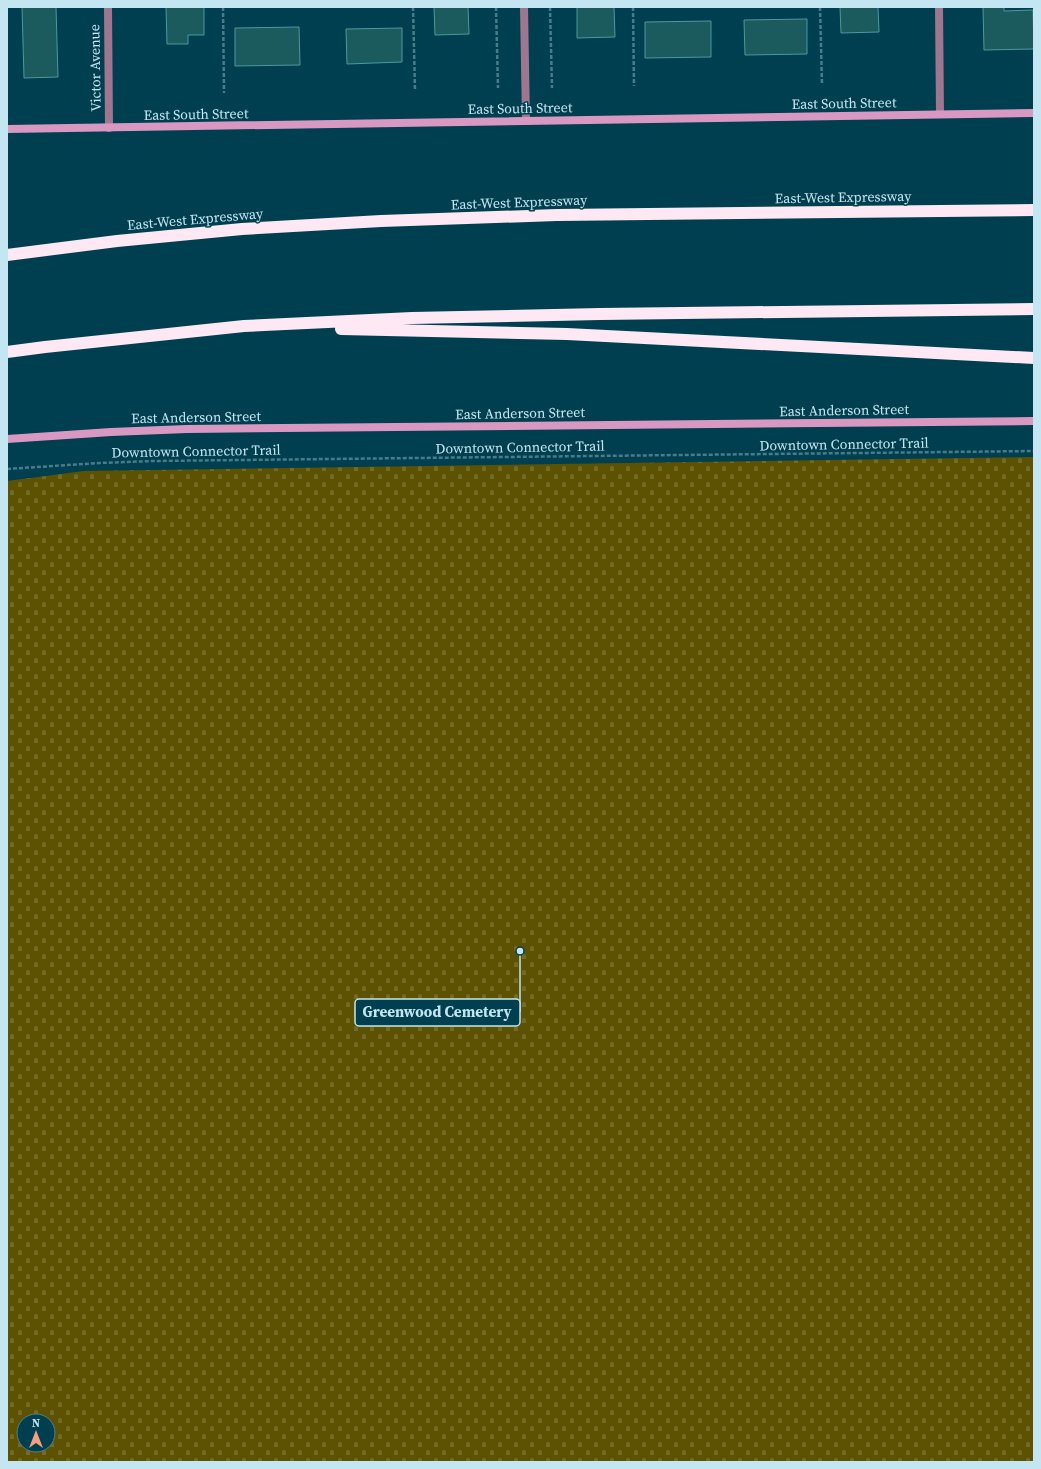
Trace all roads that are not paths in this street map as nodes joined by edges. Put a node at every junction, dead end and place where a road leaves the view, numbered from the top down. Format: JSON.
{"nodes":[{"id":1,"x":108,"y":7,"type":"edge"},
{"id":2,"x":524,"y":7,"type":"edge"},
{"id":3,"x":939,"y":7,"type":"edge"},
{"id":4,"x":1034,"y":113,"type":"edge"},
{"id":5,"x":940,"y":114,"type":"junction"},
{"id":6,"x":526,"y":121,"type":"junction"},
{"id":7,"x":109,"y":128,"type":"junction"},
{"id":8,"x":7,"y":129,"type":"edge"},
{"id":9,"x":1034,"y":210,"type":"edge"},
{"id":10,"x":10,"y":254,"type":"edge"},
{"id":11,"x":1034,"y":309,"type":"edge"},
{"id":12,"x":244,"y":326,"type":"junction"},
{"id":13,"x":7,"y":352,"type":"edge"},
{"id":14,"x":1034,"y":358,"type":"edge"},
{"id":15,"x":1034,"y":421,"type":"edge"},
{"id":16,"x":7,"y":439,"type":"edge"}],
"edges":[{"from":1,"to":7,"type":"street","name":"Victor Avenue"},
{"from":2,"to":6,"type":"street"},
{"from":3,"to":5,"type":"street"},
{"from":4,"to":5,"type":"main road","name":"East South Street"},
{"from":5,"to":6,"type":"main road","name":"East South Street"},
{"from":6,"to":7,"type":"main road","name":"East South Street"},
{"from":7,"to":8,"type":"main road","name":"East South Street"},
{"from":9,"to":10,"type":"highway","name":"East-West Expressway"},
{"from":11,"to":12,"type":"highway"},
{"from":12,"to":13,"type":"highway"},
{"from":12,"to":14,"type":"highway"},
{"from":15,"to":16,"type":"main road","name":"East Anderson Street"}]}
